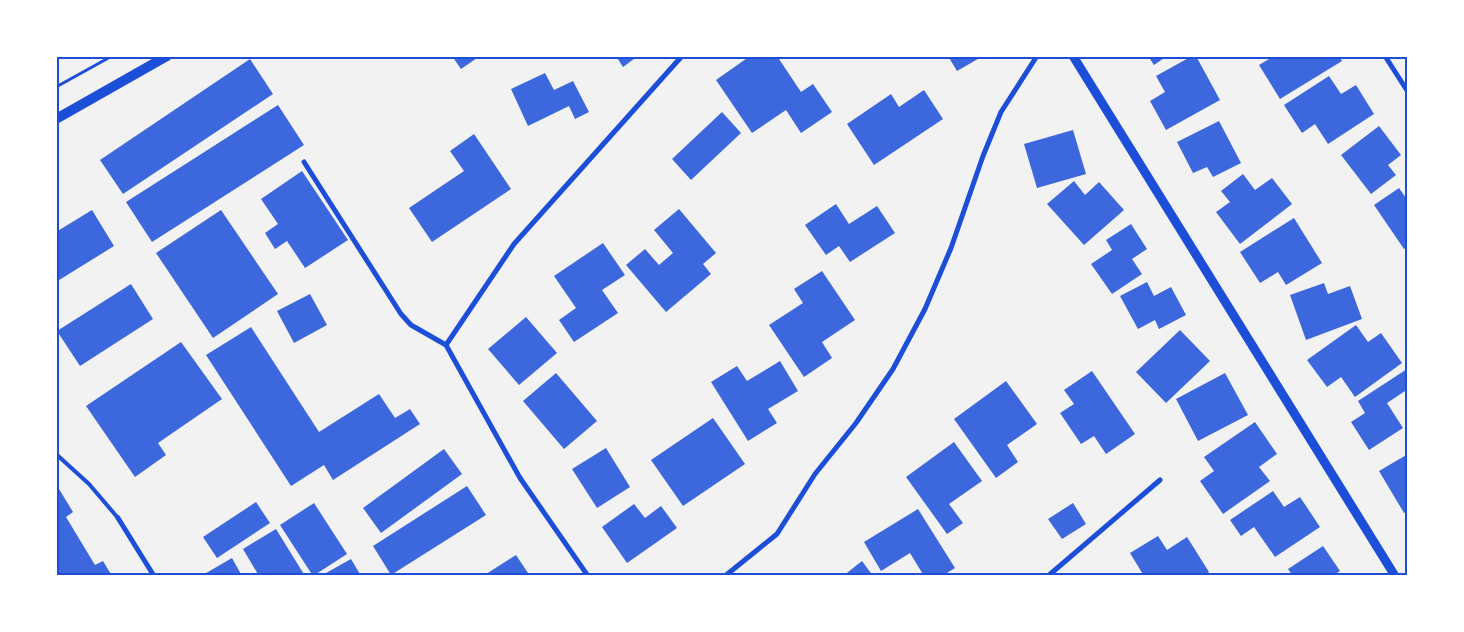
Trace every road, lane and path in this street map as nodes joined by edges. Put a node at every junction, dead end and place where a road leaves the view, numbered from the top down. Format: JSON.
{"nodes":[{"id":1,"x":60,"y":56,"type":"edge"},
{"id":2,"x":112,"y":56,"type":"edge"},
{"id":3,"x":167,"y":56,"type":"edge"},
{"id":4,"x":682,"y":56,"type":"edge"},
{"id":5,"x":1037,"y":56,"type":"edge"},
{"id":6,"x":1073,"y":56,"type":"edge"},
{"id":7,"x":1385,"y":56,"type":"edge"},
{"id":8,"x":56,"y":58,"type":"edge"},
{"id":9,"x":56,"y":87,"type":"edge"},
{"id":10,"x":1408,"y":92,"type":"edge"},
{"id":11,"x":56,"y":119,"type":"edge"},
{"id":12,"x":304,"y":162,"type":"dead end"},
{"id":13,"x":446,"y":346,"type":"junction"},
{"id":14,"x":56,"y":454,"type":"edge"},
{"id":15,"x":1160,"y":480,"type":"dead end"},
{"id":16,"x":118,"y":518,"type":"joint"},
{"id":17,"x":154,"y":576,"type":"edge"},
{"id":18,"x":588,"y":576,"type":"edge"},
{"id":19,"x":725,"y":576,"type":"edge"},
{"id":20,"x":1048,"y":576,"type":"edge"},
{"id":21,"x":1395,"y":576,"type":"edge"}],
"edges":[{"from":1,"to":8,"type":"path"},
{"from":2,"to":9,"type":"path"},
{"from":3,"to":11,"type":"main road"},
{"from":4,"to":13,"type":"street"},
{"from":5,"to":19,"type":"street"},
{"from":6,"to":21,"type":"street"},
{"from":7,"to":10,"type":"street"},
{"from":12,"to":13,"type":"street"},
{"from":13,"to":18,"type":"street"},
{"from":14,"to":16,"type":"lane"},
{"from":15,"to":20,"type":"street"},
{"from":16,"to":17,"type":"street"}]}
